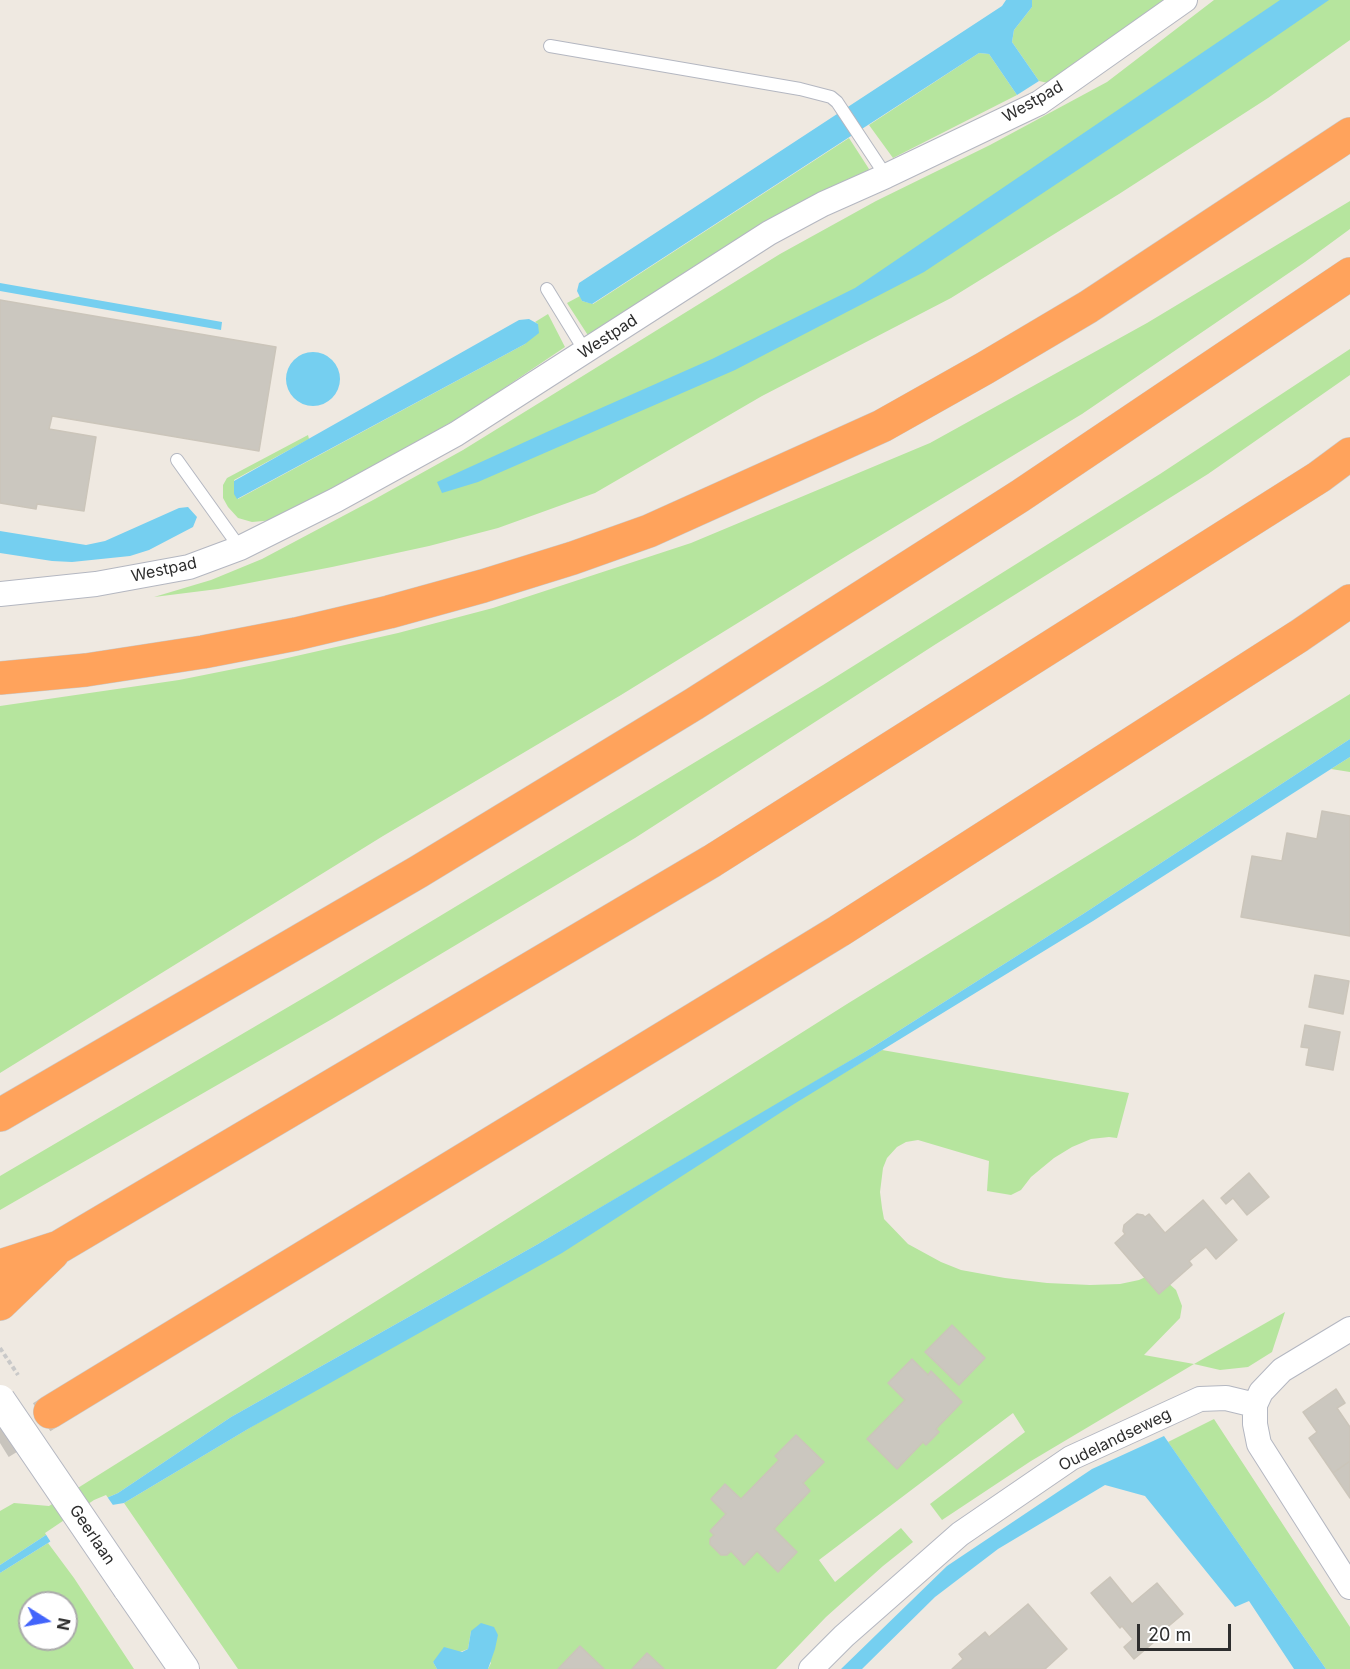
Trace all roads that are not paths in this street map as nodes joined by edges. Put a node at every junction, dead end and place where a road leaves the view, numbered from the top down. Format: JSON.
{"nodes":[{"id":1,"x":1185,"y":0,"type":"edge"},
{"id":2,"x":550,"y":46,"type":"dead end"},
{"id":3,"x":1350,"y":134,"type":"edge"},
{"id":4,"x":886,"y":176,"type":"junction"},
{"id":5,"x":1350,"y":274,"type":"edge"},
{"id":6,"x":547,"y":289,"type":"dead end"},
{"id":7,"x":585,"y":351,"type":"junction"},
{"id":8,"x":1350,"y":454,"type":"edge"},
{"id":9,"x":177,"y":460,"type":"dead end"},
{"id":10,"x":240,"y":548,"type":"junction"},
{"id":11,"x":0,"y":594,"type":"edge"},
{"id":12,"x":1350,"y":601,"type":"edge"},
{"id":13,"x":0,"y":678,"type":"edge"},
{"id":14,"x":0,"y":1115,"type":"edge"},
{"id":15,"x":59,"y":1247,"type":"junction"},
{"id":16,"x":0,"y":1266,"type":"edge"},
{"id":17,"x":0,"y":1304,"type":"edge"},
{"id":18,"x":1350,"y":1329,"type":"edge"},
{"id":19,"x":0,"y":1400,"type":"edge"},
{"id":20,"x":1256,"y":1405,"type":"junction"},
{"id":21,"x":50,"y":1412,"type":"tunnel mouth"},
{"id":22,"x":1350,"y":1587,"type":"edge"},
{"id":23,"x":184,"y":1669,"type":"edge"},
{"id":24,"x":811,"y":1669,"type":"edge"}],
"edges":[{"from":1,"to":4,"type":"street","name":"Westpad"},
{"from":2,"to":4,"type":"lane"},
{"from":3,"to":13,"type":"highway"},
{"from":4,"to":7,"type":"street","name":"Westpad"},
{"from":5,"to":14,"type":"highway"},
{"from":6,"to":7,"type":"lane"},
{"from":7,"to":10,"type":"street","name":"Westpad"},
{"from":8,"to":15,"type":"highway"},
{"from":9,"to":10,"type":"lane"},
{"from":10,"to":11,"type":"street","name":"Westpad"},
{"from":12,"to":21,"type":"highway"},
{"from":15,"to":16,"type":"highway"},
{"from":15,"to":17,"type":"highway"},
{"from":18,"to":20,"type":"street"},
{"from":19,"to":23,"type":"street","name":"Geerlaan","bridge":true},
{"from":20,"to":22,"type":"street"},
{"from":20,"to":24,"type":"street","name":"Oudelandseweg"}]}
